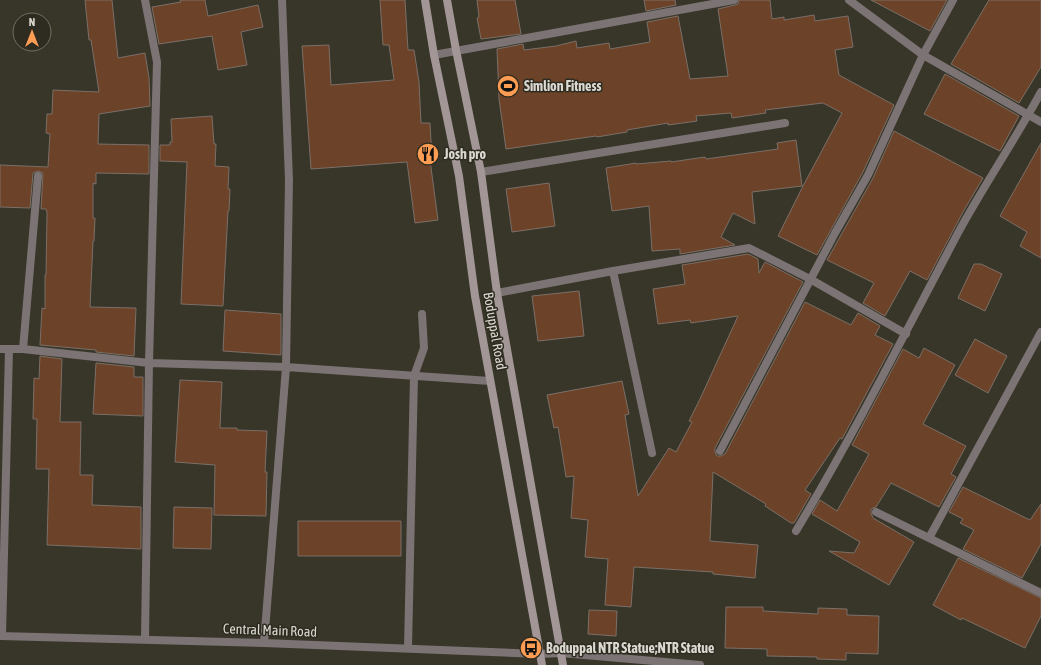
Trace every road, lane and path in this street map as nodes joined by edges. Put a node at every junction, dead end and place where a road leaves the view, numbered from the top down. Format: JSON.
{"nodes":[{"id":1,"x":145,"y":0,"type":"edge"},
{"id":2,"x":282,"y":0,"type":"edge"},
{"id":3,"x":425,"y":0,"type":"edge"},
{"id":4,"x":447,"y":0,"type":"edge"},
{"id":5,"x":734,"y":0,"type":"edge"},
{"id":6,"x":849,"y":0,"type":"edge"},
{"id":7,"x":953,"y":0,"type":"edge"},
{"id":8,"x":456,"y":50,"type":"junction"},
{"id":9,"x":434,"y":55,"type":"junction"},
{"id":10,"x":923,"y":56,"type":"junction"},
{"id":11,"x":1041,"y":92,"type":"edge"},
{"id":12,"x":1028,"y":116,"type":"junction"},
{"id":13,"x":1041,"y":122,"type":"edge"},
{"id":14,"x":785,"y":123,"type":"dead end"},
{"id":15,"x":481,"y":172,"type":"junction"},
{"id":16,"x":38,"y":176,"type":"dead end"},
{"id":17,"x":613,"y":271,"type":"junction"},
{"id":18,"x":810,"y":279,"type":"junction"},
{"id":19,"x":497,"y":293,"type":"junction"},
{"id":20,"x":422,"y":314,"type":"dead end"},
{"id":21,"x":1041,"y":332,"type":"edge"},
{"id":22,"x":906,"y":334,"type":"junction"},
{"id":23,"x":0,"y":349,"type":"edge"},
{"id":24,"x":9,"y":349,"type":"junction"},
{"id":25,"x":23,"y":349,"type":"junction"},
{"id":26,"x":149,"y":363,"type":"junction"},
{"id":27,"x":286,"y":367,"type":"junction"},
{"id":28,"x":414,"y":376,"type":"junction"},
{"id":29,"x":490,"y":381,"type":"junction"},
{"id":30,"x":720,"y":451,"type":"dead end"},
{"id":31,"x":652,"y":452,"type":"dead end"},
{"id":32,"x":876,"y":512,"type":"dead end"},
{"id":33,"x":796,"y":531,"type":"dead end"},
{"id":34,"x":929,"y":538,"type":"junction"},
{"id":35,"x":1041,"y":593,"type":"edge"},
{"id":36,"x":1,"y":636,"type":"edge"},
{"id":37,"x":145,"y":639,"type":"junction"},
{"id":38,"x":264,"y":643,"type":"junction"},
{"id":39,"x":408,"y":648,"type":"junction"},
{"id":40,"x":561,"y":653,"type":"junction"},
{"id":41,"x":540,"y":654,"type":"junction"},
{"id":42,"x":542,"y":665,"type":"edge"},
{"id":43,"x":564,"y":665,"type":"edge"},
{"id":44,"x":700,"y":665,"type":"edge"}],
"edges":[{"from":1,"to":26,"type":"street"},
{"from":2,"to":27,"type":"street"},
{"from":3,"to":9,"type":"street","name":"Boduppal Road"},
{"from":4,"to":8,"type":"street","name":"Boduppal Road"},
{"from":5,"to":8,"type":"street"},
{"from":6,"to":10,"type":"street"},
{"from":7,"to":10,"type":"street"},
{"from":8,"to":9,"type":"street"},
{"from":8,"to":15,"type":"street","name":"Boduppal Road"},
{"from":9,"to":29,"type":"street","name":"Boduppal Road"},
{"from":10,"to":12,"type":"street"},
{"from":10,"to":18,"type":"street"},
{"from":11,"to":12,"type":"street"},
{"from":12,"to":13,"type":"street"},
{"from":12,"to":22,"type":"street"},
{"from":14,"to":15,"type":"street"},
{"from":15,"to":19,"type":"street","name":"Boduppal Road"},
{"from":16,"to":25,"type":"street"},
{"from":17,"to":18,"type":"street"},
{"from":17,"to":19,"type":"street"},
{"from":17,"to":31,"type":"street"},
{"from":18,"to":22,"type":"street"},
{"from":18,"to":30,"type":"street"},
{"from":19,"to":40,"type":"street","name":"Boduppal Road"},
{"from":20,"to":28,"type":"street"},
{"from":21,"to":34,"type":"street"},
{"from":22,"to":33,"type":"street"},
{"from":23,"to":24,"type":"street"},
{"from":24,"to":25,"type":"street"},
{"from":24,"to":36,"type":"street"},
{"from":25,"to":26,"type":"street"},
{"from":26,"to":27,"type":"street"},
{"from":26,"to":37,"type":"street"},
{"from":27,"to":28,"type":"street"},
{"from":27,"to":38,"type":"street"},
{"from":28,"to":29,"type":"street"},
{"from":28,"to":39,"type":"street"},
{"from":29,"to":41,"type":"street","name":"Boduppal Road"},
{"from":32,"to":34,"type":"street"},
{"from":34,"to":35,"type":"street"},
{"from":36,"to":37,"type":"street","name":"Central Main Road"},
{"from":37,"to":38,"type":"street","name":"Central Main Road"},
{"from":38,"to":39,"type":"street","name":"Central Main Road"},
{"from":39,"to":41,"type":"street","name":"Central Main Road"},
{"from":40,"to":41,"type":"street","name":"Central Main Road"},
{"from":40,"to":43,"type":"street","name":"Boduppal Road"},
{"from":40,"to":44,"type":"street","name":"Central Main Road"},
{"from":41,"to":42,"type":"street","name":"Boduppal Road"}]}
